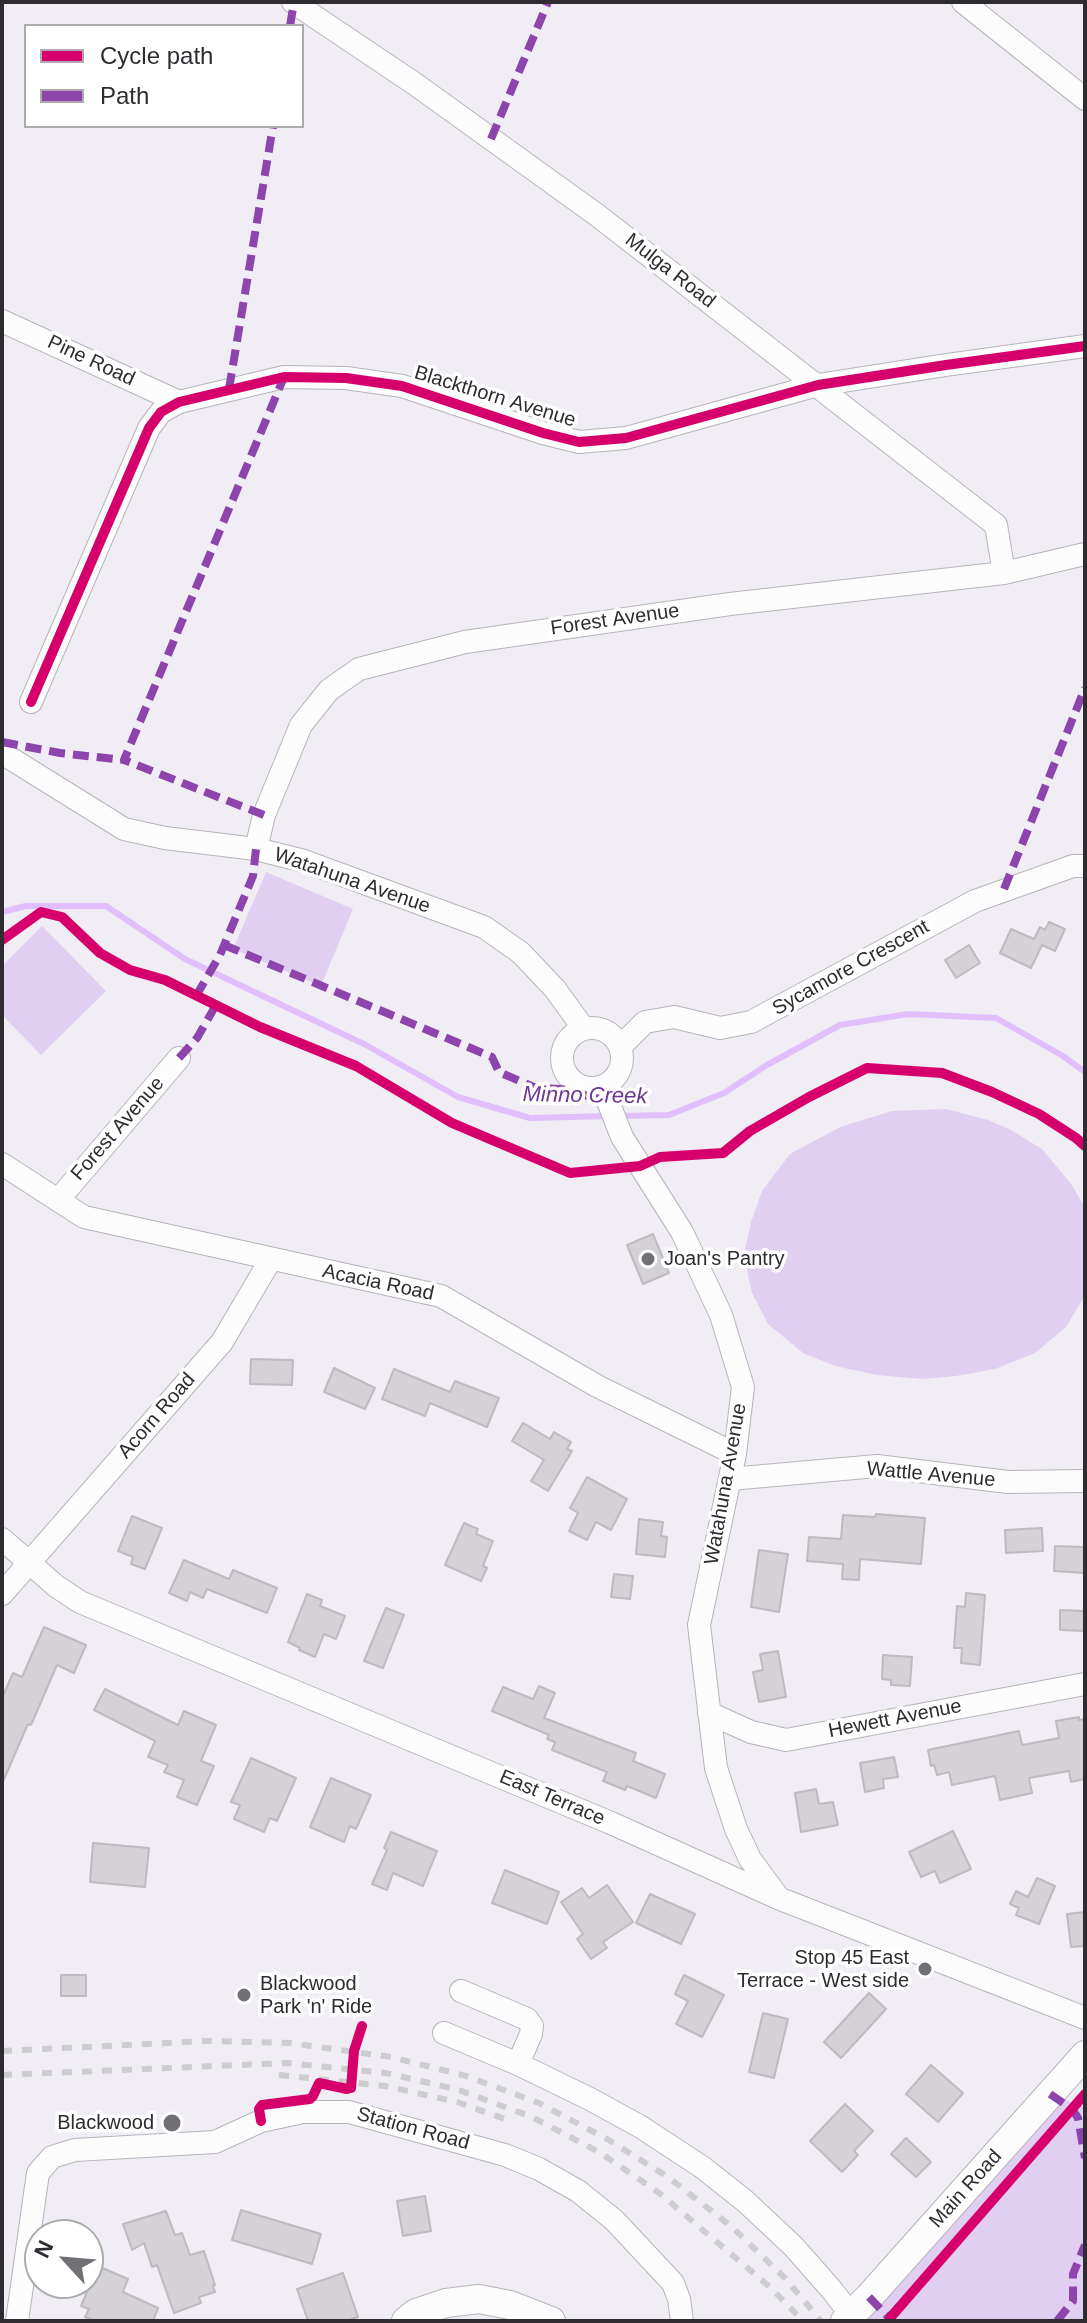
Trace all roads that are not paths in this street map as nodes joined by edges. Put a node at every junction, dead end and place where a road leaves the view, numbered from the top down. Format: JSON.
{"nodes":[{"id":1,"x":293,"y":2,"type":"edge"},
{"id":2,"x":963,"y":2,"type":"edge"},
{"id":3,"x":1085,"y":99,"type":"edge"},
{"id":4,"x":2,"y":321,"type":"edge"},
{"id":5,"x":1085,"y":346,"type":"edge"},
{"id":6,"x":818,"y":385,"type":"junction"},
{"id":7,"x":179,"y":402,"type":"junction"},
{"id":8,"x":1085,"y":554,"type":"edge"},
{"id":9,"x":1004,"y":573,"type":"junction"},
{"id":10,"x":31,"y":702,"type":"dead end"},
{"id":11,"x":2,"y":753,"type":"edge"},
{"id":12,"x":256,"y":849,"type":"junction"},
{"id":13,"x":1085,"y":866,"type":"edge"},
{"id":14,"x":584,"y":1029,"type":"junction"},
{"id":15,"x":620,"y":1047,"type":"junction"},
{"id":16,"x":179,"y":1058,"type":"dead end"},
{"id":17,"x":606,"y":1095,"type":"junction"},
{"id":18,"x":2,"y":1164,"type":"edge"},
{"id":19,"x":58,"y":1200,"type":"junction"},
{"id":20,"x":271,"y":1259,"type":"junction"},
{"id":21,"x":735,"y":1454,"type":"junction"},
{"id":22,"x":730,"y":1479,"type":"junction"},
{"id":23,"x":1085,"y":1481,"type":"edge"},
{"id":24,"x":2,"y":1539,"type":"edge"},
{"id":25,"x":28,"y":1562,"type":"junction"},
{"id":26,"x":2,"y":1594,"type":"edge"},
{"id":27,"x":1085,"y":1684,"type":"edge"},
{"id":28,"x":709,"y":1713,"type":"junction"},
{"id":29,"x":778,"y":1898,"type":"junction"},
{"id":30,"x":461,"y":1991,"type":"dead end"},
{"id":31,"x":1085,"y":2018,"type":"edge"},
{"id":32,"x":444,"y":2033,"type":"dead end"},
{"id":33,"x":1085,"y":2055,"type":"edge"},
{"id":34,"x":518,"y":2064,"type":"junction"},
{"id":35,"x":848,"y":2318,"type":"edge"},
{"id":36,"x":17,"y":2321,"type":"edge"},
{"id":37,"x":406,"y":2321,"type":"edge"},
{"id":38,"x":551,"y":2321,"type":"edge"},
{"id":39,"x":682,"y":2321,"type":"edge"}],
"edges":[{"from":1,"to":6,"type":"street","name":"Mulga Road"},
{"from":2,"to":3,"type":"street"},
{"from":4,"to":7,"type":"street","name":"Pine Road"},
{"from":5,"to":6,"type":"street","name":"Blackthorn Avenue"},
{"from":6,"to":7,"type":"street","name":"Blackthorn Avenue"},
{"from":6,"to":9,"type":"street","name":"Mulga Road"},
{"from":7,"to":10,"type":"street","name":"Blackthorn Avenue"},
{"from":8,"to":9,"type":"street","name":"Forest Avenue"},
{"from":9,"to":12,"type":"street","name":"Forest Avenue"},
{"from":11,"to":12,"type":"street","name":"Watahuna Avenue"},
{"from":12,"to":14,"type":"street","name":"Watahuna Avenue"},
{"from":13,"to":15,"type":"street","name":"Sycamore Crescent"},
{"from":14,"to":15,"type":"street"},
{"from":14,"to":17,"type":"street"},
{"from":15,"to":17,"type":"street"},
{"from":16,"to":19,"type":"street","name":"Forest Avenue"},
{"from":17,"to":21,"type":"street","name":"Watahuna Avenue"},
{"from":18,"to":19,"type":"street","name":"Acacia Road"},
{"from":19,"to":20,"type":"street","name":"Acacia Road"},
{"from":20,"to":21,"type":"street","name":"Acacia Road"},
{"from":20,"to":25,"type":"street","name":"Acorn Road"},
{"from":21,"to":22,"type":"street","name":"Watahuna Avenue"},
{"from":22,"to":23,"type":"street","name":"Wattle Avenue"},
{"from":22,"to":28,"type":"street","name":"Watahuna Avenue"},
{"from":24,"to":25,"type":"street","name":"East Terrace"},
{"from":25,"to":26,"type":"street","name":"Acorn Road"},
{"from":25,"to":29,"type":"street","name":"East Terrace"},
{"from":27,"to":28,"type":"street","name":"Hewett Avenue"},
{"from":28,"to":29,"type":"street","name":"Watahuna Avenue"},
{"from":29,"to":31,"type":"street","name":"East Terrace"},
{"from":30,"to":34,"type":"street"},
{"from":32,"to":34,"type":"street"},
{"from":33,"to":35,"type":"main road","name":"Main Road"},
{"from":34,"to":35,"type":"street"},
{"from":36,"to":39,"type":"street","name":"Station Road"},
{"from":37,"to":38,"type":"main road"}]}
